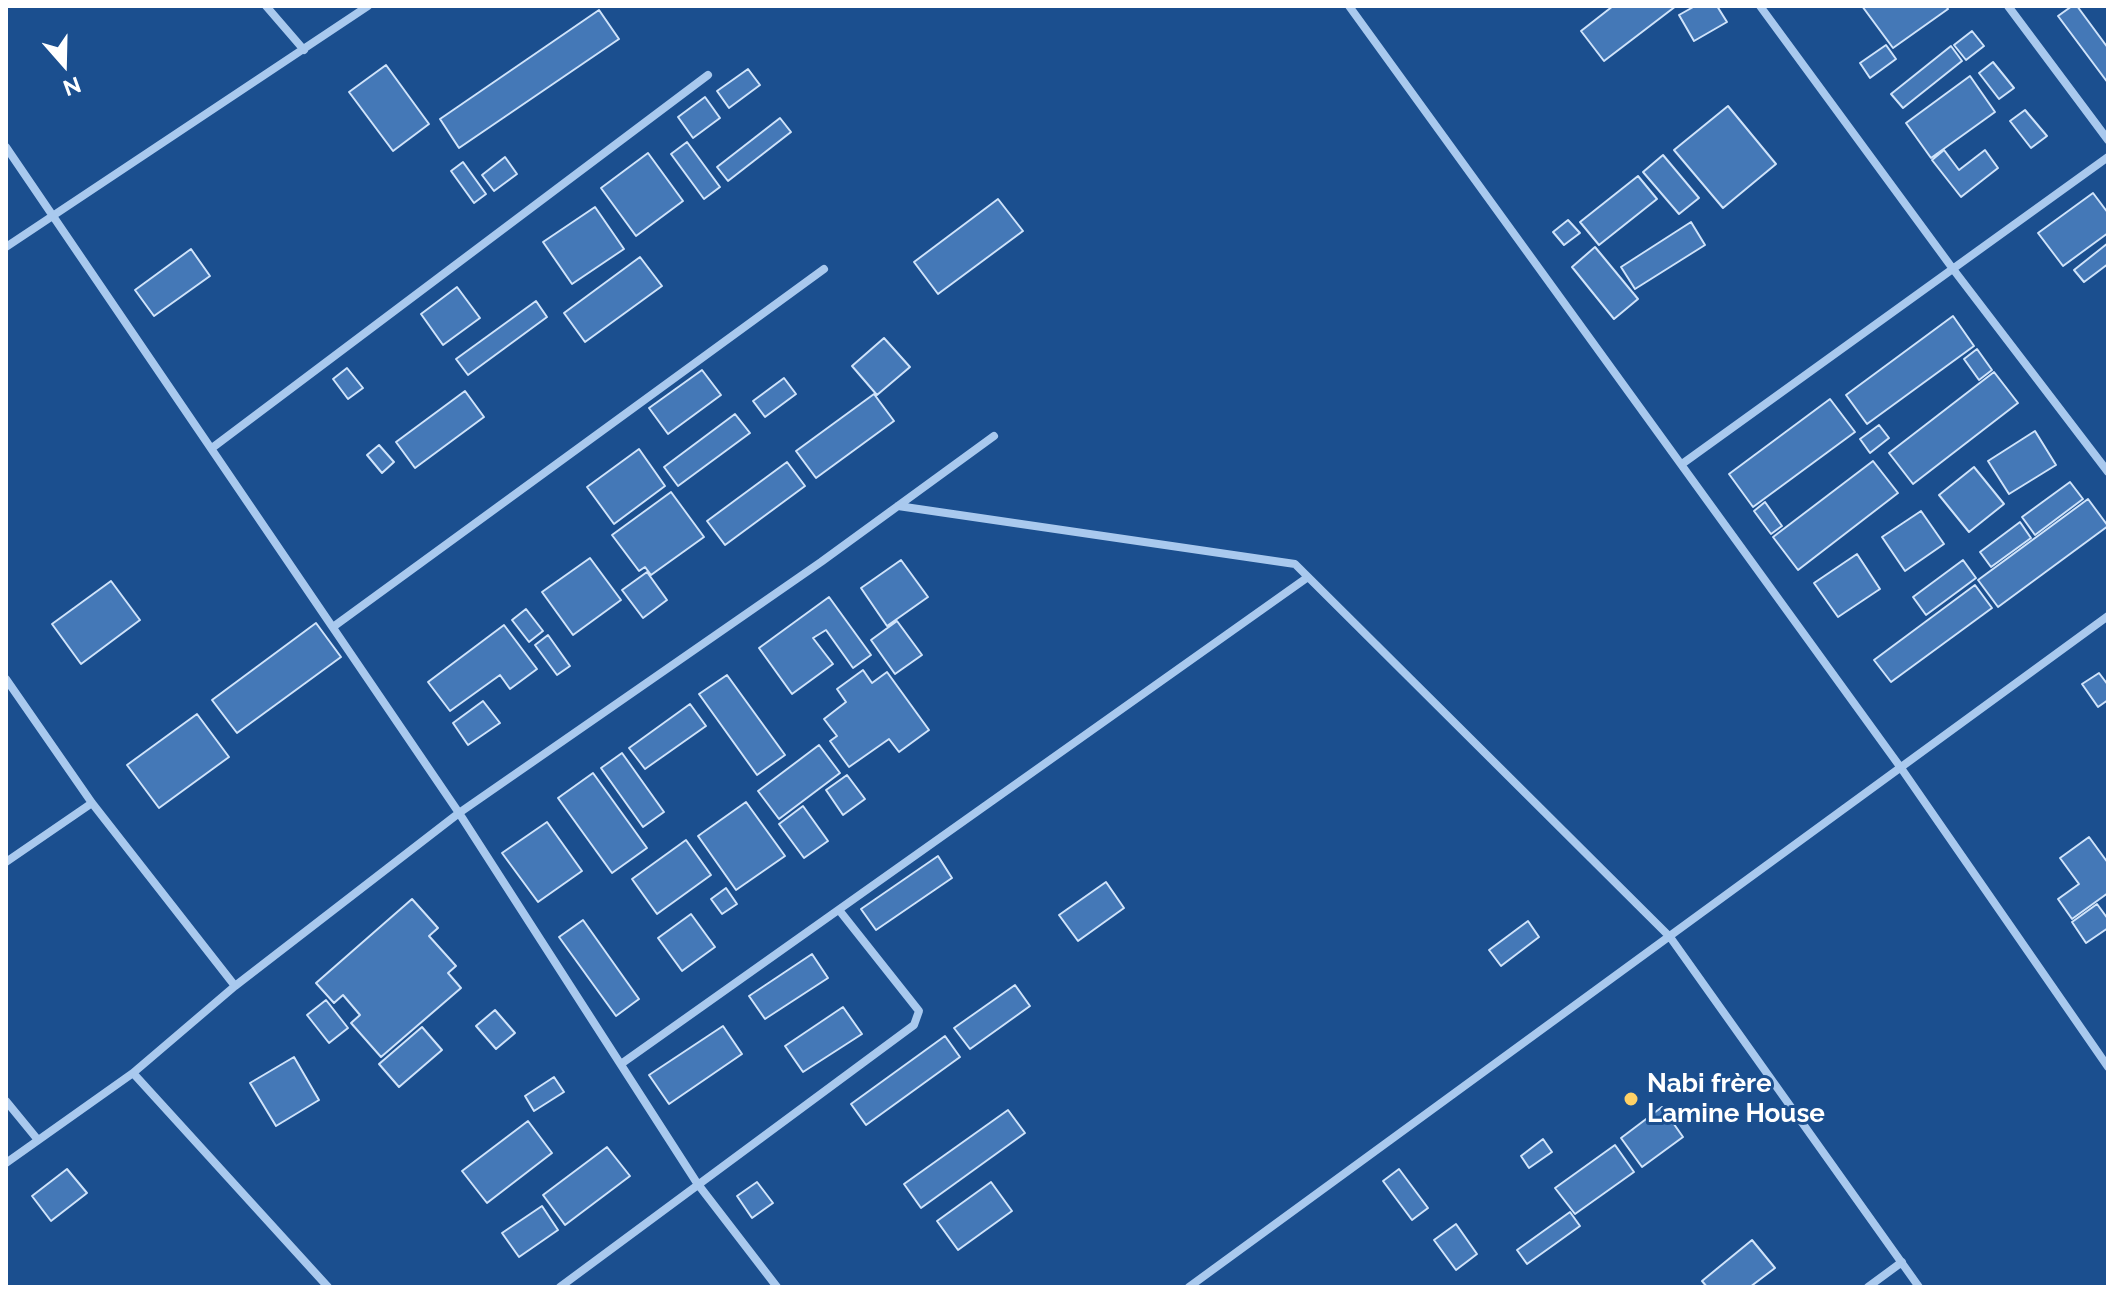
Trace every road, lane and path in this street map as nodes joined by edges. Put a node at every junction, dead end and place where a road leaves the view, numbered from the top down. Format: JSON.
{"nodes":[{"id":1,"x":266,"y":6,"type":"edge"},
{"id":2,"x":368,"y":6,"type":"edge"},
{"id":3,"x":1349,"y":6,"type":"edge"},
{"id":4,"x":1760,"y":6,"type":"edge"},
{"id":5,"x":2008,"y":6,"type":"edge"},
{"id":6,"x":304,"y":50,"type":"junction"},
{"id":7,"x":708,"y":75,"type":"dead end"},
{"id":8,"x":2108,"y":140,"type":"edge"},
{"id":9,"x":6,"y":147,"type":"edge"},
{"id":10,"x":2108,"y":157,"type":"edge"},
{"id":11,"x":55,"y":217,"type":"junction"},
{"id":12,"x":6,"y":247,"type":"edge"},
{"id":13,"x":824,"y":269,"type":"dead end"},
{"id":14,"x":1953,"y":269,"type":"junction"},
{"id":15,"x":994,"y":436,"type":"dead end"},
{"id":16,"x":212,"y":448,"type":"junction"},
{"id":17,"x":1682,"y":464,"type":"junction"},
{"id":18,"x":2108,"y":472,"type":"edge"},
{"id":19,"x":898,"y":506,"type":"junction"},
{"id":20,"x":1308,"y":577,"type":"junction"},
{"id":21,"x":2108,"y":616,"type":"edge"},
{"id":22,"x":333,"y":627,"type":"junction"},
{"id":23,"x":6,"y":679,"type":"edge"},
{"id":24,"x":1901,"y":768,"type":"junction"},
{"id":25,"x":92,"y":803,"type":"junction"},
{"id":26,"x":459,"y":813,"type":"junction"},
{"id":27,"x":6,"y":862,"type":"edge"},
{"id":28,"x":839,"y":910,"type":"junction"},
{"id":29,"x":1670,"y":937,"type":"junction"},
{"id":30,"x":235,"y":986,"type":"junction"},
{"id":31,"x":621,"y":1064,"type":"junction"},
{"id":32,"x":2108,"y":1067,"type":"edge"},
{"id":33,"x":133,"y":1073,"type":"junction"},
{"id":34,"x":6,"y":1101,"type":"edge"},
{"id":35,"x":38,"y":1140,"type":"junction"},
{"id":36,"x":6,"y":1163,"type":"edge"},
{"id":37,"x":697,"y":1183,"type":"junction"},
{"id":38,"x":1902,"y":1262,"type":"junction"},
{"id":39,"x":328,"y":1287,"type":"edge"},
{"id":40,"x":560,"y":1287,"type":"edge"},
{"id":41,"x":777,"y":1287,"type":"edge"},
{"id":42,"x":1189,"y":1287,"type":"edge"},
{"id":43,"x":1868,"y":1287,"type":"edge"},
{"id":44,"x":1919,"y":1287,"type":"edge"}],
"edges":[{"from":1,"to":6,"type":"street"},
{"from":2,"to":6,"type":"street"},
{"from":3,"to":17,"type":"street"},
{"from":4,"to":14,"type":"street"},
{"from":5,"to":8,"type":"street"},
{"from":6,"to":11,"type":"street"},
{"from":7,"to":16,"type":"street"},
{"from":9,"to":11,"type":"street"},
{"from":10,"to":14,"type":"street"},
{"from":11,"to":12,"type":"street"},
{"from":11,"to":16,"type":"street"},
{"from":13,"to":22,"type":"street"},
{"from":14,"to":17,"type":"street"},
{"from":14,"to":18,"type":"street"},
{"from":15,"to":19,"type":"street"},
{"from":16,"to":22,"type":"street"},
{"from":17,"to":24,"type":"street"},
{"from":19,"to":20,"type":"street"},
{"from":19,"to":26,"type":"street"},
{"from":20,"to":28,"type":"street"},
{"from":20,"to":29,"type":"street"},
{"from":21,"to":24,"type":"street"},
{"from":22,"to":26,"type":"street"},
{"from":23,"to":25,"type":"street"},
{"from":24,"to":29,"type":"street"},
{"from":24,"to":32,"type":"street"},
{"from":25,"to":27,"type":"street"},
{"from":25,"to":30,"type":"street"},
{"from":26,"to":30,"type":"street"},
{"from":26,"to":31,"type":"street"},
{"from":28,"to":31,"type":"street"},
{"from":28,"to":37,"type":"street"},
{"from":29,"to":38,"type":"street"},
{"from":29,"to":42,"type":"street"},
{"from":30,"to":33,"type":"street"},
{"from":31,"to":37,"type":"street"},
{"from":33,"to":35,"type":"street"},
{"from":33,"to":39,"type":"street"},
{"from":34,"to":35,"type":"street"},
{"from":35,"to":36,"type":"street"},
{"from":37,"to":40,"type":"street"},
{"from":37,"to":41,"type":"street"},
{"from":38,"to":43,"type":"street"},
{"from":38,"to":44,"type":"street"}]}
